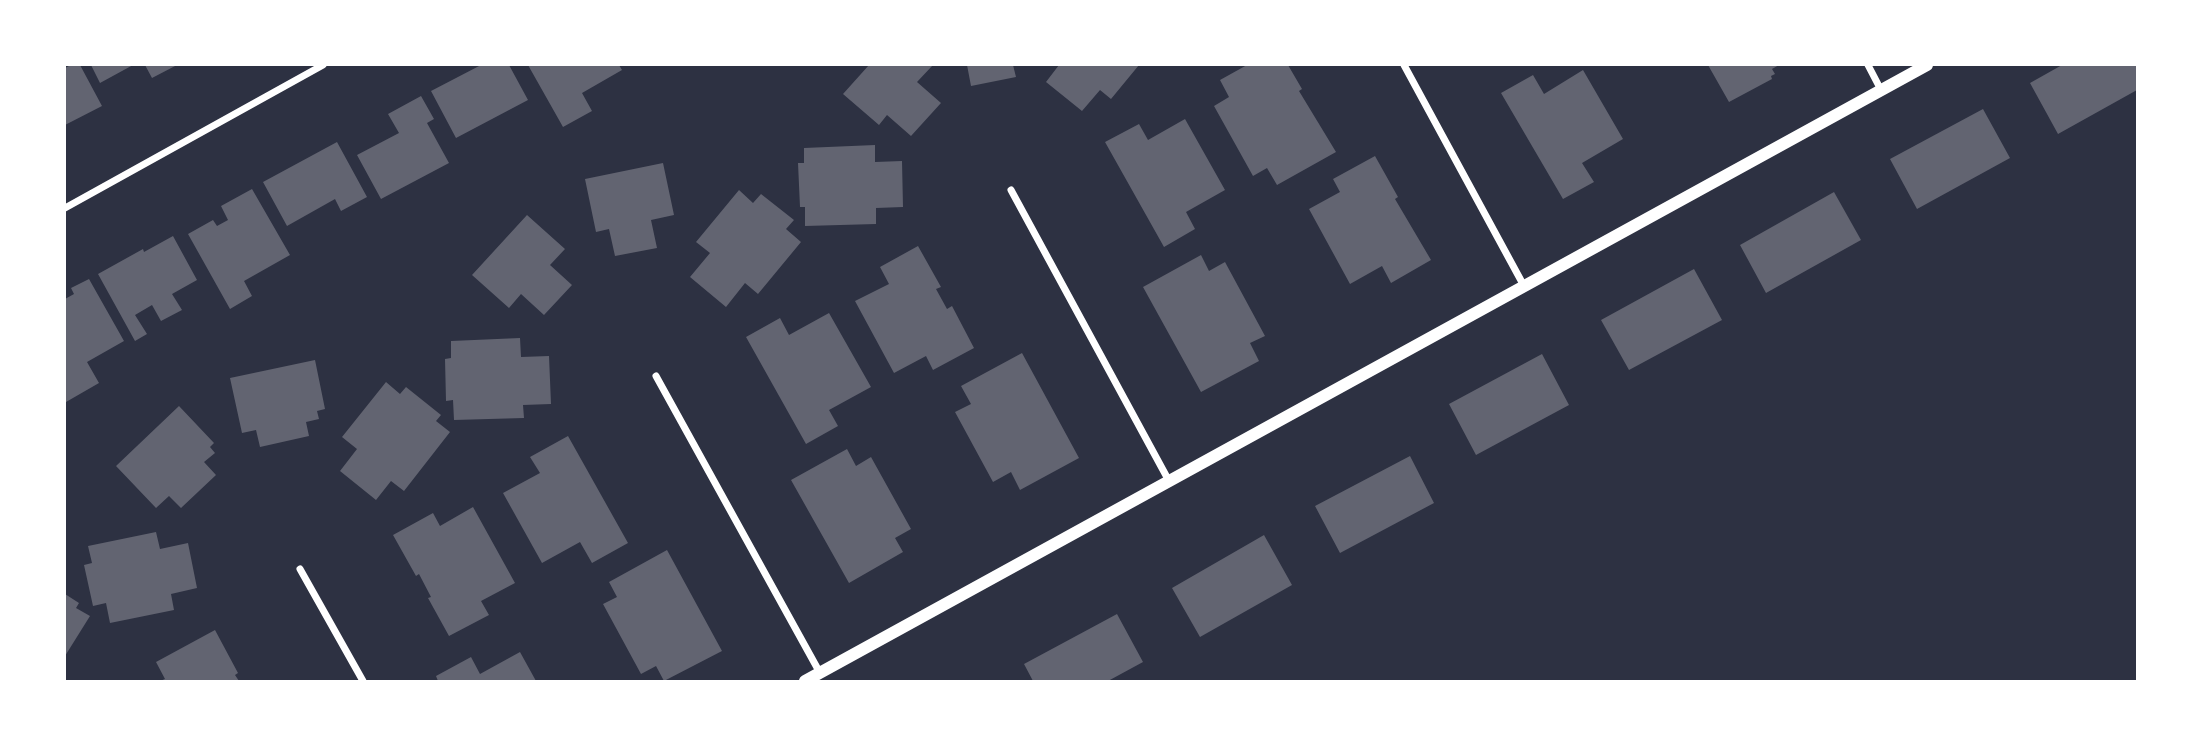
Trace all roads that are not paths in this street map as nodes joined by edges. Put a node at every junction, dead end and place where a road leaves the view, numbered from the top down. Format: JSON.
{"nodes":[{"id":1,"x":323,"y":65,"type":"edge"},
{"id":2,"x":1404,"y":65,"type":"edge"},
{"id":3,"x":1868,"y":65,"type":"edge"},
{"id":4,"x":1927,"y":65,"type":"edge"},
{"id":5,"x":1881,"y":90,"type":"junction"},
{"id":6,"x":1011,"y":190,"type":"dead end"},
{"id":7,"x":65,"y":208,"type":"edge"},
{"id":8,"x":1524,"y":286,"type":"junction"},
{"id":9,"x":656,"y":376,"type":"dead end"},
{"id":10,"x":1169,"y":481,"type":"junction"},
{"id":11,"x":300,"y":569,"type":"dead end"},
{"id":12,"x":820,"y":673,"type":"junction"},
{"id":13,"x":363,"y":681,"type":"edge"},
{"id":14,"x":805,"y":681,"type":"edge"}],
"edges":[{"from":1,"to":7,"type":"street"},
{"from":2,"to":8,"type":"street"},
{"from":3,"to":5,"type":"street"},
{"from":4,"to":5,"type":"street"},
{"from":5,"to":8,"type":"street"},
{"from":6,"to":10,"type":"street"},
{"from":8,"to":10,"type":"street"},
{"from":9,"to":12,"type":"street"},
{"from":10,"to":12,"type":"street"},
{"from":11,"to":13,"type":"street"},
{"from":12,"to":14,"type":"street"}]}
